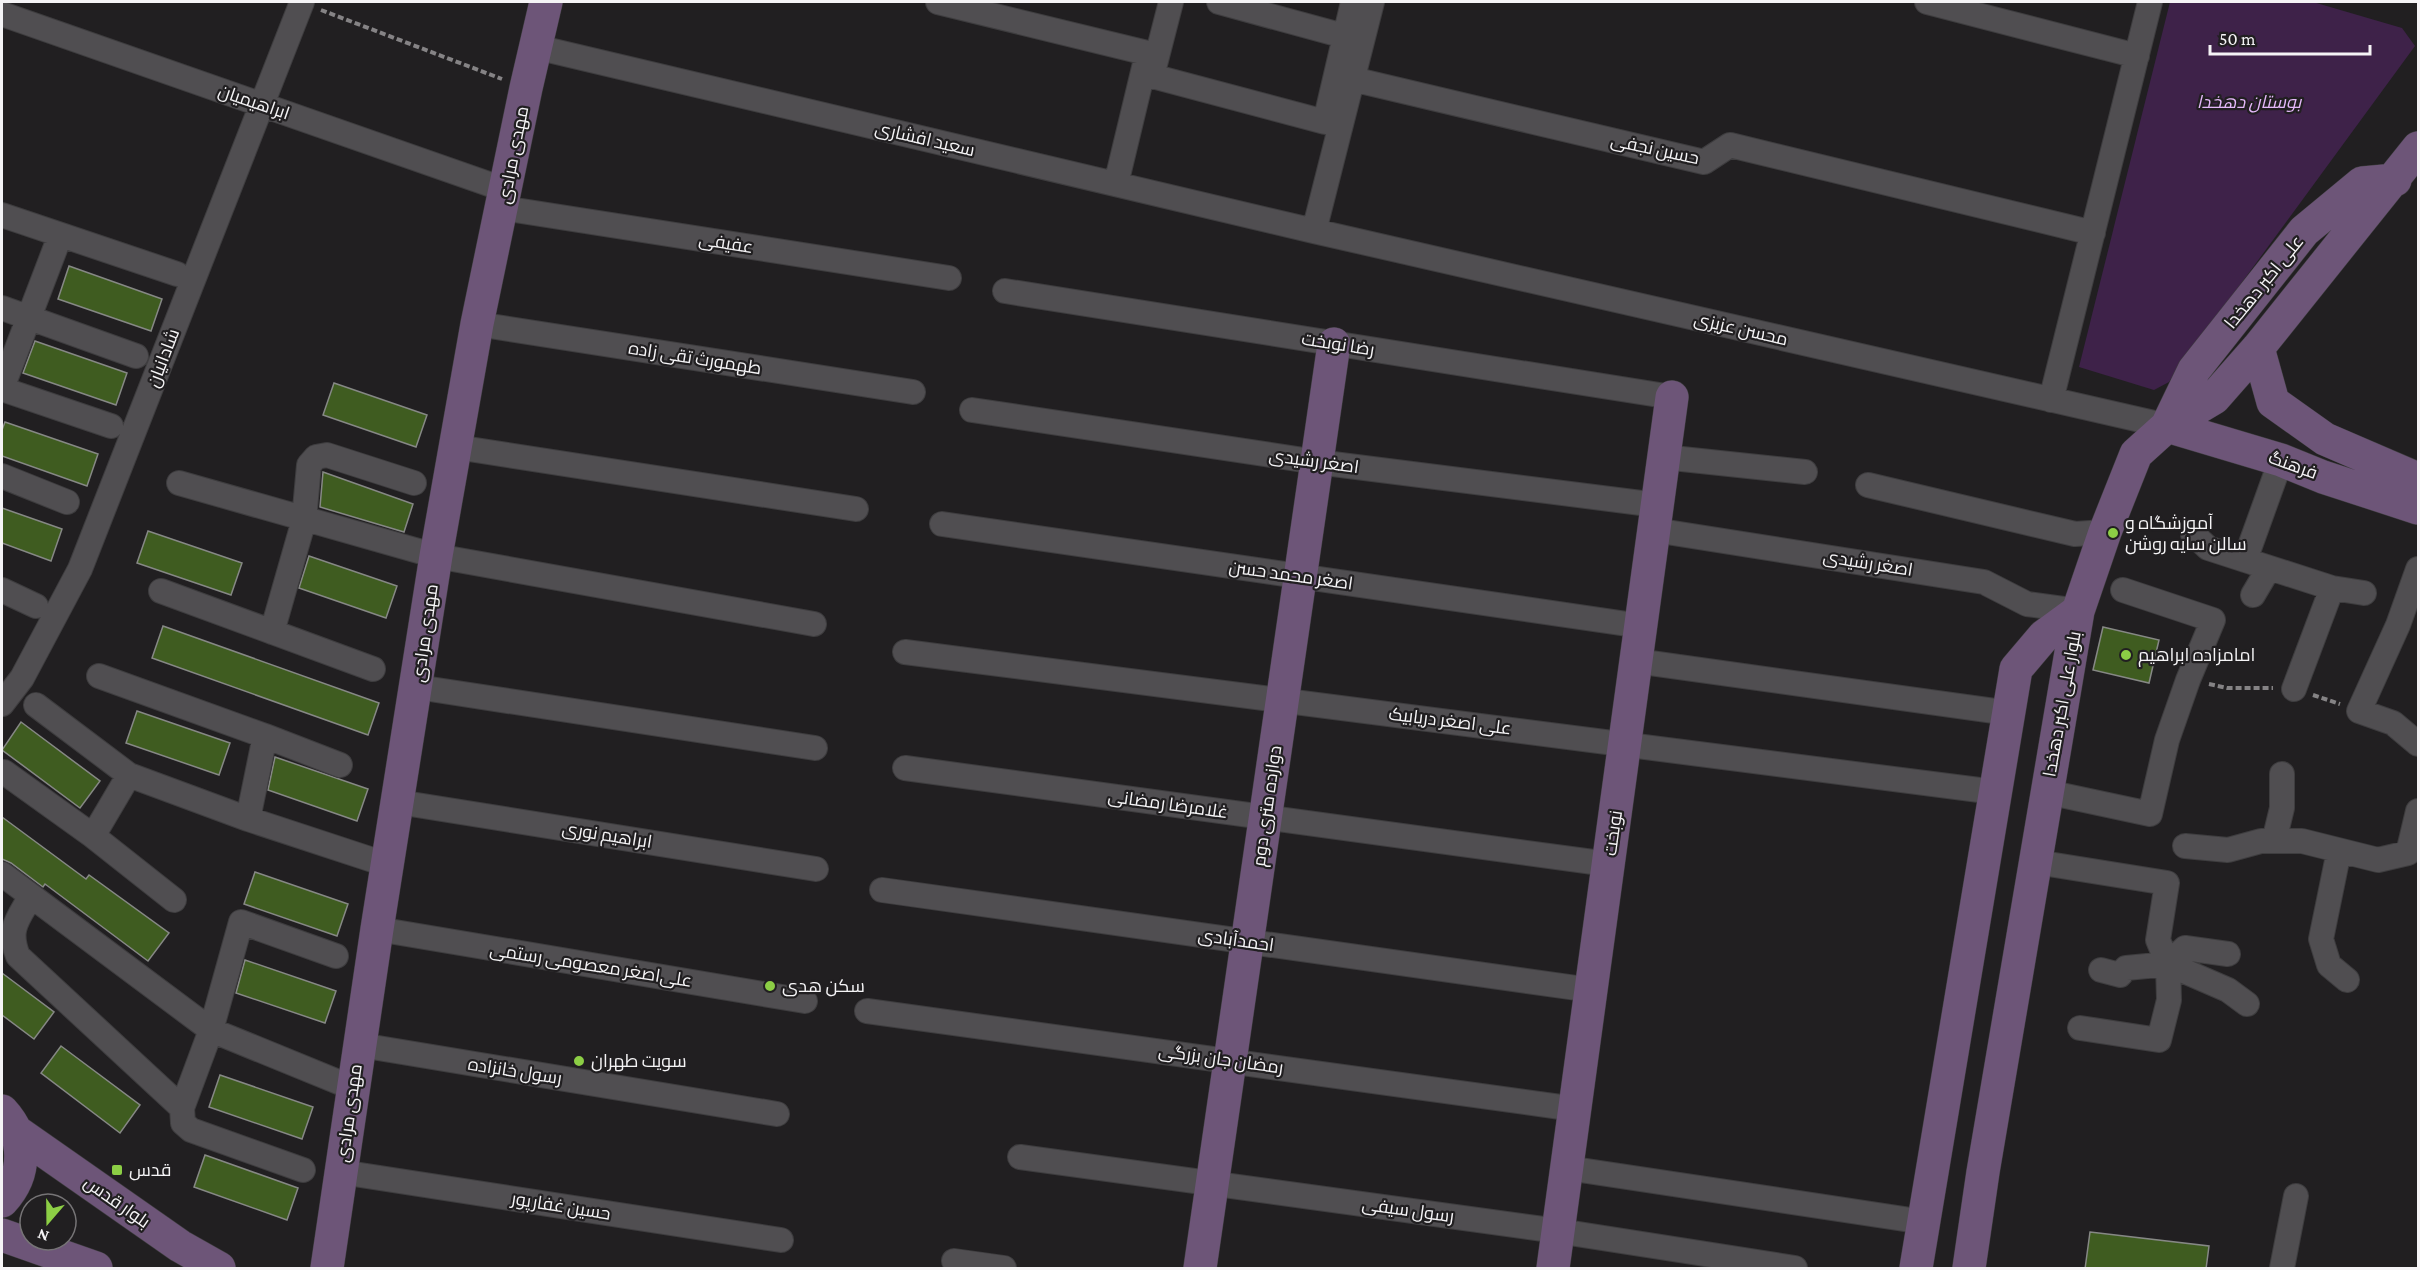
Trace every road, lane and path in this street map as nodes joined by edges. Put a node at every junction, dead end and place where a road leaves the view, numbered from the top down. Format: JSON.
{"nodes":[{"id":1,"x":302,"y":2,"type":"edge"},
{"id":2,"x":546,"y":2,"type":"edge"},
{"id":3,"x":938,"y":2,"type":"edge"},
{"id":4,"x":1160,"y":2,"type":"edge"},
{"id":5,"x":1171,"y":2,"type":"edge"},
{"id":6,"x":1220,"y":2,"type":"edge"},
{"id":7,"x":1353,"y":2,"type":"edge"},
{"id":8,"x":1372,"y":2,"type":"edge"},
{"id":9,"x":1928,"y":2,"type":"edge"},
{"id":10,"x":2150,"y":2,"type":"edge"},
{"id":11,"x":2,"y":14,"type":"edge"},
{"id":12,"x":1344,"y":36,"type":"junction"},
{"id":13,"x":536,"y":47,"type":"junction"},
{"id":14,"x":1148,"y":53,"type":"junction"},
{"id":15,"x":2137,"y":56,"type":"junction"},
{"id":16,"x":1352,"y":79,"type":"junction"},
{"id":17,"x":526,"y":88,"type":"junction"},
{"id":18,"x":262,"y":104,"type":"junction"},
{"id":19,"x":2418,"y":148,"type":"edge"},
{"id":20,"x":2395,"y":180,"type":"junction"},
{"id":21,"x":1116,"y":184,"type":"junction"},
{"id":22,"x":504,"y":199,"type":"junction"},
{"id":23,"x":2,"y":215,"type":"edge"},
{"id":24,"x":1314,"y":231,"type":"junction"},
{"id":25,"x":2093,"y":233,"type":"junction"},
{"id":26,"x":60,"y":236,"type":"junction"},
{"id":27,"x":177,"y":274,"type":"dead end"},
{"id":28,"x":949,"y":278,"type":"dead end"},
{"id":29,"x":1005,"y":291,"type":"dead end"},
{"id":30,"x":2,"y":308,"type":"edge"},
{"id":31,"x":29,"y":317,"type":"junction"},
{"id":32,"x":477,"y":324,"type":"junction"},
{"id":33,"x":1334,"y":344,"type":"junction"},
{"id":34,"x":2258,"y":348,"type":"junction"},
{"id":35,"x":136,"y":356,"type":"dead end"},
{"id":36,"x":2,"y":389,"type":"edge"},
{"id":37,"x":913,"y":392,"type":"dead end"},
{"id":38,"x":1672,"y":397,"type":"joint"},
{"id":39,"x":2051,"y":399,"type":"junction"},
{"id":40,"x":972,"y":410,"type":"dead end"},
{"id":41,"x":111,"y":426,"type":"dead end"},
{"id":42,"x":2168,"y":426,"type":"junction"},
{"id":43,"x":456,"y":447,"type":"junction"},
{"id":44,"x":1664,"y":457,"type":"junction"},
{"id":45,"x":2281,"y":459,"type":"junction"},
{"id":46,"x":1317,"y":462,"type":"junction"},
{"id":47,"x":1805,"y":472,"type":"dead end"},
{"id":48,"x":2,"y":476,"type":"edge"},
{"id":49,"x":2418,"y":479,"type":"edge"},
{"id":50,"x":179,"y":483,"type":"dead end"},
{"id":51,"x":414,"y":483,"type":"dead end"},
{"id":52,"x":1868,"y":485,"type":"dead end"},
{"id":53,"x":67,"y":502,"type":"dead end"},
{"id":54,"x":2418,"y":508,"type":"edge"},
{"id":55,"x":856,"y":509,"type":"dead end"},
{"id":56,"x":1655,"y":518,"type":"junction"},
{"id":57,"x":304,"y":520,"type":"junction"},
{"id":58,"x":942,"y":524,"type":"dead end"},
{"id":59,"x":2105,"y":531,"type":"junction"},
{"id":60,"x":2193,"y":534,"type":"dead end"},
{"id":61,"x":436,"y":556,"type":"junction"},
{"id":62,"x":2245,"y":560,"type":"junction"},
{"id":63,"x":2269,"y":568,"type":"junction"},
{"id":64,"x":2418,"y":569,"type":"edge"},
{"id":65,"x":1300,"y":576,"type":"junction"},
{"id":66,"x":2332,"y":588,"type":"junction"},
{"id":67,"x":2,"y":590,"type":"edge"},
{"id":68,"x":2123,"y":590,"type":"dead end"},
{"id":69,"x":161,"y":591,"type":"dead end"},
{"id":70,"x":2364,"y":593,"type":"dead end"},
{"id":71,"x":2253,"y":595,"type":"dead end"},
{"id":72,"x":36,"y":606,"type":"dead end"},
{"id":73,"x":2078,"y":611,"type":"junction"},
{"id":74,"x":814,"y":624,"type":"dead end"},
{"id":75,"x":1641,"y":626,"type":"junction"},
{"id":76,"x":272,"y":632,"type":"junction"},
{"id":77,"x":905,"y":652,"type":"dead end"},
{"id":78,"x":1636,"y":661,"type":"junction"},
{"id":79,"x":373,"y":669,"type":"dead end"},
{"id":80,"x":99,"y":676,"type":"dead end"},
{"id":81,"x":417,"y":687,"type":"junction"},
{"id":82,"x":2294,"y":688,"type":"dead end"},
{"id":83,"x":1282,"y":700,"type":"junction"},
{"id":84,"x":2,"y":704,"type":"edge"},
{"id":85,"x":36,"y":705,"type":"dead end"},
{"id":86,"x":2009,"y":713,"type":"junction"},
{"id":87,"x":265,"y":736,"type":"junction"},
{"id":88,"x":1625,"y":744,"type":"junction"},
{"id":89,"x":2418,"y":744,"type":"edge"},
{"id":90,"x":815,"y":748,"type":"dead end"},
{"id":91,"x":340,"y":765,"type":"dead end"},
{"id":92,"x":905,"y":768,"type":"dead end"},
{"id":93,"x":4,"y":772,"type":"dead end"},
{"id":94,"x":129,"y":774,"type":"junction"},
{"id":95,"x":2282,"y":774,"type":"dead end"},
{"id":96,"x":1995,"y":792,"type":"junction"},
{"id":97,"x":2047,"y":792,"type":"junction"},
{"id":98,"x":398,"y":802,"type":"junction"},
{"id":99,"x":2418,"y":811,"type":"edge"},
{"id":100,"x":1265,"y":818,"type":"junction"},
{"id":101,"x":248,"y":819,"type":"junction"},
{"id":102,"x":93,"y":836,"type":"junction"},
{"id":103,"x":2274,"y":841,"type":"junction"},
{"id":104,"x":2185,"y":846,"type":"dead end"},
{"id":105,"x":2339,"y":851,"type":"junction"},
{"id":106,"x":2036,"y":862,"type":"junction"},
{"id":107,"x":1608,"y":864,"type":"junction"},
{"id":108,"x":388,"y":865,"type":"junction"},
{"id":109,"x":816,"y":869,"type":"dead end"},
{"id":110,"x":2,"y":874,"type":"edge"},
{"id":111,"x":882,"y":890,"type":"dead end"},
{"id":112,"x":31,"y":896,"type":"junction"},
{"id":113,"x":174,"y":900,"type":"dead end"},
{"id":114,"x":377,"y":929,"type":"junction"},
{"id":115,"x":1247,"y":941,"type":"junction"},
{"id":116,"x":2228,"y":954,"type":"dead end"},
{"id":117,"x":336,"y":956,"type":"dead end"},
{"id":118,"x":2168,"y":964,"type":"junction"},
{"id":119,"x":2101,"y":970,"type":"dead end"},
{"id":120,"x":2347,"y":980,"type":"dead end"},
{"id":121,"x":1591,"y":990,"type":"junction"},
{"id":122,"x":805,"y":1001,"type":"dead end"},
{"id":123,"x":2247,"y":1004,"type":"dead end"},
{"id":124,"x":867,"y":1011,"type":"dead end"},
{"id":125,"x":2080,"y":1028,"type":"dead end"},
{"id":126,"x":211,"y":1030,"type":"junction"},
{"id":127,"x":360,"y":1045,"type":"junction"},
{"id":128,"x":1230,"y":1060,"type":"junction"},
{"id":129,"x":353,"y":1088,"type":"junction"},
{"id":130,"x":1946,"y":1088,"type":"junction"},
{"id":131,"x":1996,"y":1097,"type":"junction"},
{"id":132,"x":182,"y":1108,"type":"junction"},
{"id":133,"x":1575,"y":1109,"type":"junction"},
{"id":134,"x":777,"y":1114,"type":"dead end"},
{"id":135,"x":9,"y":1121,"type":"edge"},
{"id":136,"x":1020,"y":1157,"type":"dead end"},
{"id":137,"x":1933,"y":1164,"type":"junction"},
{"id":138,"x":1567,"y":1168,"type":"junction"},
{"id":139,"x":303,"y":1170,"type":"dead end"},
{"id":140,"x":341,"y":1172,"type":"junction"},
{"id":141,"x":1983,"y":1172,"type":"junction"},
{"id":142,"x":1212,"y":1182,"type":"junction"},
{"id":143,"x":2296,"y":1196,"type":"dead end"},
{"id":144,"x":2,"y":1201,"type":"edge"},
{"id":145,"x":1924,"y":1222,"type":"junction"},
{"id":146,"x":1558,"y":1231,"type":"junction"},
{"id":147,"x":2,"y":1235,"type":"edge"},
{"id":148,"x":781,"y":1240,"type":"dead end"},
{"id":149,"x":954,"y":1261,"type":"dead end"},
{"id":150,"x":96,"y":1269,"type":"edge"},
{"id":151,"x":219,"y":1269,"type":"edge"},
{"id":152,"x":327,"y":1269,"type":"edge"},
{"id":153,"x":1004,"y":1269,"type":"edge"},
{"id":154,"x":1200,"y":1269,"type":"edge"},
{"id":155,"x":1553,"y":1269,"type":"edge"},
{"id":156,"x":1795,"y":1269,"type":"edge"},
{"id":157,"x":1916,"y":1269,"type":"edge"},
{"id":158,"x":1969,"y":1269,"type":"edge"},
{"id":159,"x":2283,"y":1269,"type":"edge"}],
"edges":[{"from":1,"to":17,"type":"path"},
{"from":1,"to":18,"type":"street","name":"شادانیان"},
{"from":2,"to":13,"type":"street","name":"مهدی مرادی"},
{"from":3,"to":14,"type":"street"},
{"from":4,"to":14,"type":"street"},
{"from":5,"to":12,"type":"street"},
{"from":6,"to":12,"type":"street"},
{"from":7,"to":12,"type":"street"},
{"from":8,"to":16,"type":"street"},
{"from":9,"to":15,"type":"street"},
{"from":10,"to":15,"type":"street"},
{"from":11,"to":18,"type":"street","name":"ابراهیمیان"},
{"from":13,"to":17,"type":"street","name":"مهدی مرادی"},
{"from":13,"to":21,"type":"street","name":"سعید افشاری"},
{"from":14,"to":21,"type":"street"},
{"from":15,"to":25,"type":"street"},
{"from":16,"to":24,"type":"street"},
{"from":16,"to":25,"type":"street","name":"حسین نجفی"},
{"from":17,"to":22,"type":"street","name":"مهدی مرادی"},
{"from":18,"to":22,"type":"street","name":"ابراهیمیان"},
{"from":18,"to":84,"type":"street","name":"شادانیان"},
{"from":19,"to":20,"type":"street","name":"علی اکبر دهخدا"},
{"from":20,"to":34,"type":"street","name":"علی اکبر دهخدا"},
{"from":20,"to":42,"type":"street","name":"علی اکبر دهخدا"},
{"from":21,"to":24,"type":"street","name":"سعید افشاری"},
{"from":22,"to":28,"type":"street","name":"عفیفی"},
{"from":22,"to":32,"type":"street","name":"مهدی مرادی"},
{"from":23,"to":26,"type":"street"},
{"from":24,"to":39,"type":"street","name":"محسن عزیزی"},
{"from":25,"to":39,"type":"street"},
{"from":26,"to":27,"type":"street"},
{"from":26,"to":31,"type":"street"},
{"from":29,"to":33,"type":"street","name":"رضا نوبخت"},
{"from":30,"to":31,"type":"street"},
{"from":31,"to":35,"type":"street"},
{"from":31,"to":36,"type":"street"},
{"from":32,"to":37,"type":"street","name":"طهمورث تقی زاده"},
{"from":32,"to":43,"type":"street","name":"مهدی مرادی"},
{"from":33,"to":38,"type":"street","name":"رضا نوبخت"},
{"from":33,"to":46,"type":"street","name":"دوازده متری دوم"},
{"from":34,"to":42,"type":"street","name":"علی اکبر دهخدا"},
{"from":34,"to":49,"type":"street","name":"فرهنگ"},
{"from":36,"to":41,"type":"street"},
{"from":38,"to":44,"type":"street","name":"نوبخت"},
{"from":39,"to":42,"type":"street","name":"محسن عزیزی"},
{"from":40,"to":46,"type":"street","name":"اصغر رشیدی"},
{"from":42,"to":45,"type":"street","name":"فرهنگ"},
{"from":42,"to":59,"type":"street","name":"علی اکبر دهخدا"},
{"from":43,"to":55,"type":"street"},
{"from":43,"to":61,"type":"street","name":"مهدی مرادی"},
{"from":44,"to":47,"type":"street"},
{"from":44,"to":56,"type":"street","name":"نوبخت"},
{"from":45,"to":54,"type":"street","name":"فرهنگ"},
{"from":45,"to":62,"type":"street"},
{"from":46,"to":56,"type":"street","name":"اصغر رشیدی"},
{"from":46,"to":65,"type":"street","name":"دوازده متری دوم"},
{"from":48,"to":53,"type":"street"},
{"from":50,"to":57,"type":"street"},
{"from":51,"to":57,"type":"street"},
{"from":52,"to":59,"type":"street"},
{"from":56,"to":73,"type":"street","name":"اصغر رشیدی"},
{"from":56,"to":75,"type":"street","name":"نوبخت"},
{"from":57,"to":61,"type":"street"},
{"from":57,"to":76,"type":"street"},
{"from":58,"to":65,"type":"street","name":"اصغر محمد حسن"},
{"from":59,"to":73,"type":"street","name":"علی اکبر دهخدا"},
{"from":60,"to":62,"type":"street"},
{"from":61,"to":74,"type":"street"},
{"from":61,"to":81,"type":"street","name":"مهدی مرادی"},
{"from":62,"to":63,"type":"street"},
{"from":63,"to":66,"type":"street"},
{"from":63,"to":71,"type":"street"},
{"from":64,"to":89,"type":"street"},
{"from":65,"to":75,"type":"street","name":"اصغر محمد حسن"},
{"from":65,"to":83,"type":"street","name":"دوازده متری دوم"},
{"from":66,"to":70,"type":"street"},
{"from":66,"to":82,"type":"street"},
{"from":67,"to":72,"type":"street"},
{"from":68,"to":97,"type":"street"},
{"from":69,"to":76,"type":"street"},
{"from":73,"to":86,"type":"street","name":"بلوار علی اکبر دهخدا"},
{"from":73,"to":97,"type":"street","name":"بلوار علی اکبر دهخدا"},
{"from":75,"to":78,"type":"street","name":"نوبخت"},
{"from":76,"to":79,"type":"street"},
{"from":77,"to":83,"type":"street","name":"علی اصغر دریابیک"},
{"from":78,"to":86,"type":"street"},
{"from":78,"to":88,"type":"street","name":"نوبخت"},
{"from":80,"to":87,"type":"street"},
{"from":81,"to":90,"type":"street"},
{"from":81,"to":98,"type":"street","name":"مهدی مرادی"},
{"from":83,"to":88,"type":"street","name":"علی اصغر دریابیک"},
{"from":83,"to":100,"type":"street","name":"دوازده متری دوم"},
{"from":85,"to":94,"type":"street"},
{"from":86,"to":96,"type":"street","name":"بلوار علی اکبر دهخدا"},
{"from":87,"to":91,"type":"street"},
{"from":87,"to":101,"type":"street"},
{"from":88,"to":96,"type":"street","name":"علی اصغر دریابیک"},
{"from":88,"to":107,"type":"street","name":"نوبخت"},
{"from":92,"to":100,"type":"street","name":"غلامرضا رمضانی"},
{"from":93,"to":102,"type":"street"},
{"from":94,"to":101,"type":"street"},
{"from":94,"to":102,"type":"street"},
{"from":95,"to":103,"type":"street"},
{"from":96,"to":130,"type":"street","name":"بلوار علی اکبر دهخدا"},
{"from":97,"to":106,"type":"street","name":"بلوار علی اکبر دهخدا"},
{"from":98,"to":108,"type":"street","name":"مهدی مرادی"},
{"from":98,"to":109,"type":"street","name":"ابراهیم نوری"},
{"from":99,"to":105,"type":"street"},
{"from":100,"to":107,"type":"street","name":"غلامرضا رمضانی"},
{"from":100,"to":115,"type":"street","name":"دوازده متری دوم"},
{"from":101,"to":108,"type":"street"},
{"from":102,"to":113,"type":"street"},
{"from":103,"to":104,"type":"street"},
{"from":103,"to":105,"type":"street"},
{"from":105,"to":120,"type":"street"},
{"from":106,"to":118,"type":"street"},
{"from":106,"to":131,"type":"street","name":"بلوار علی اکبر دهخدا"},
{"from":107,"to":121,"type":"street","name":"نوبخت"},
{"from":108,"to":114,"type":"street","name":"مهدی مرادی"},
{"from":110,"to":112,"type":"street"},
{"from":111,"to":115,"type":"street","name":"احمدآبادی"},
{"from":112,"to":126,"type":"street"},
{"from":112,"to":132,"type":"street"},
{"from":114,"to":122,"type":"street","name":"علی‌اصغر معصومی رستمی"},
{"from":114,"to":127,"type":"street","name":"مهدی مرادی"},
{"from":115,"to":121,"type":"street","name":"احمدآبادی"},
{"from":115,"to":128,"type":"street","name":"دوازده متری دوم"},
{"from":116,"to":118,"type":"street"},
{"from":117,"to":126,"type":"street"},
{"from":118,"to":119,"type":"street"},
{"from":118,"to":123,"type":"street"},
{"from":118,"to":125,"type":"street"},
{"from":121,"to":133,"type":"street","name":"نوبخت"},
{"from":124,"to":128,"type":"street","name":"رمضان جان بزرگی"},
{"from":126,"to":129,"type":"street"},
{"from":126,"to":132,"type":"street"},
{"from":127,"to":129,"type":"street","name":"مهدی مرادی"},
{"from":127,"to":134,"type":"street","name":"رسول خانزاده"},
{"from":128,"to":133,"type":"street","name":"رمضان جان بزرگی"},
{"from":128,"to":142,"type":"street","name":"دوازده متری دوم"},
{"from":129,"to":140,"type":"street","name":"مهدی مرادی"},
{"from":130,"to":131,"type":"street"},
{"from":130,"to":137,"type":"street","name":"بلوار علی اکبر دهخدا"},
{"from":131,"to":141,"type":"street","name":"بلوار علی اکبر دهخدا"},
{"from":132,"to":139,"type":"street"},
{"from":133,"to":138,"type":"street","name":"نوبخت"},
{"from":135,"to":144,"type":"street"},
{"from":135,"to":151,"type":"street","name":"بلوار قدس"},
{"from":136,"to":142,"type":"street","name":"رسول سیفی"},
{"from":137,"to":141,"type":"street"},
{"from":137,"to":145,"type":"street","name":"بلوار علی اکبر دهخدا"},
{"from":138,"to":145,"type":"street"},
{"from":138,"to":146,"type":"street","name":"نوبخت"},
{"from":140,"to":148,"type":"street","name":"حسین غفارپور"},
{"from":140,"to":152,"type":"street","name":"مهدی مرادی"},
{"from":141,"to":158,"type":"street","name":"بلوار علی اکبر دهخدا"},
{"from":142,"to":146,"type":"street","name":"رسول سیفی"},
{"from":142,"to":154,"type":"street","name":"دوازده متری دوم"},
{"from":143,"to":159,"type":"street"},
{"from":145,"to":157,"type":"street","name":"بلوار علی اکبر دهخدا"},
{"from":146,"to":155,"type":"street","name":"نوبخت"},
{"from":146,"to":156,"type":"street","name":"رسول سیفی"},
{"from":147,"to":150,"type":"street"},
{"from":149,"to":153,"type":"street"}]}
